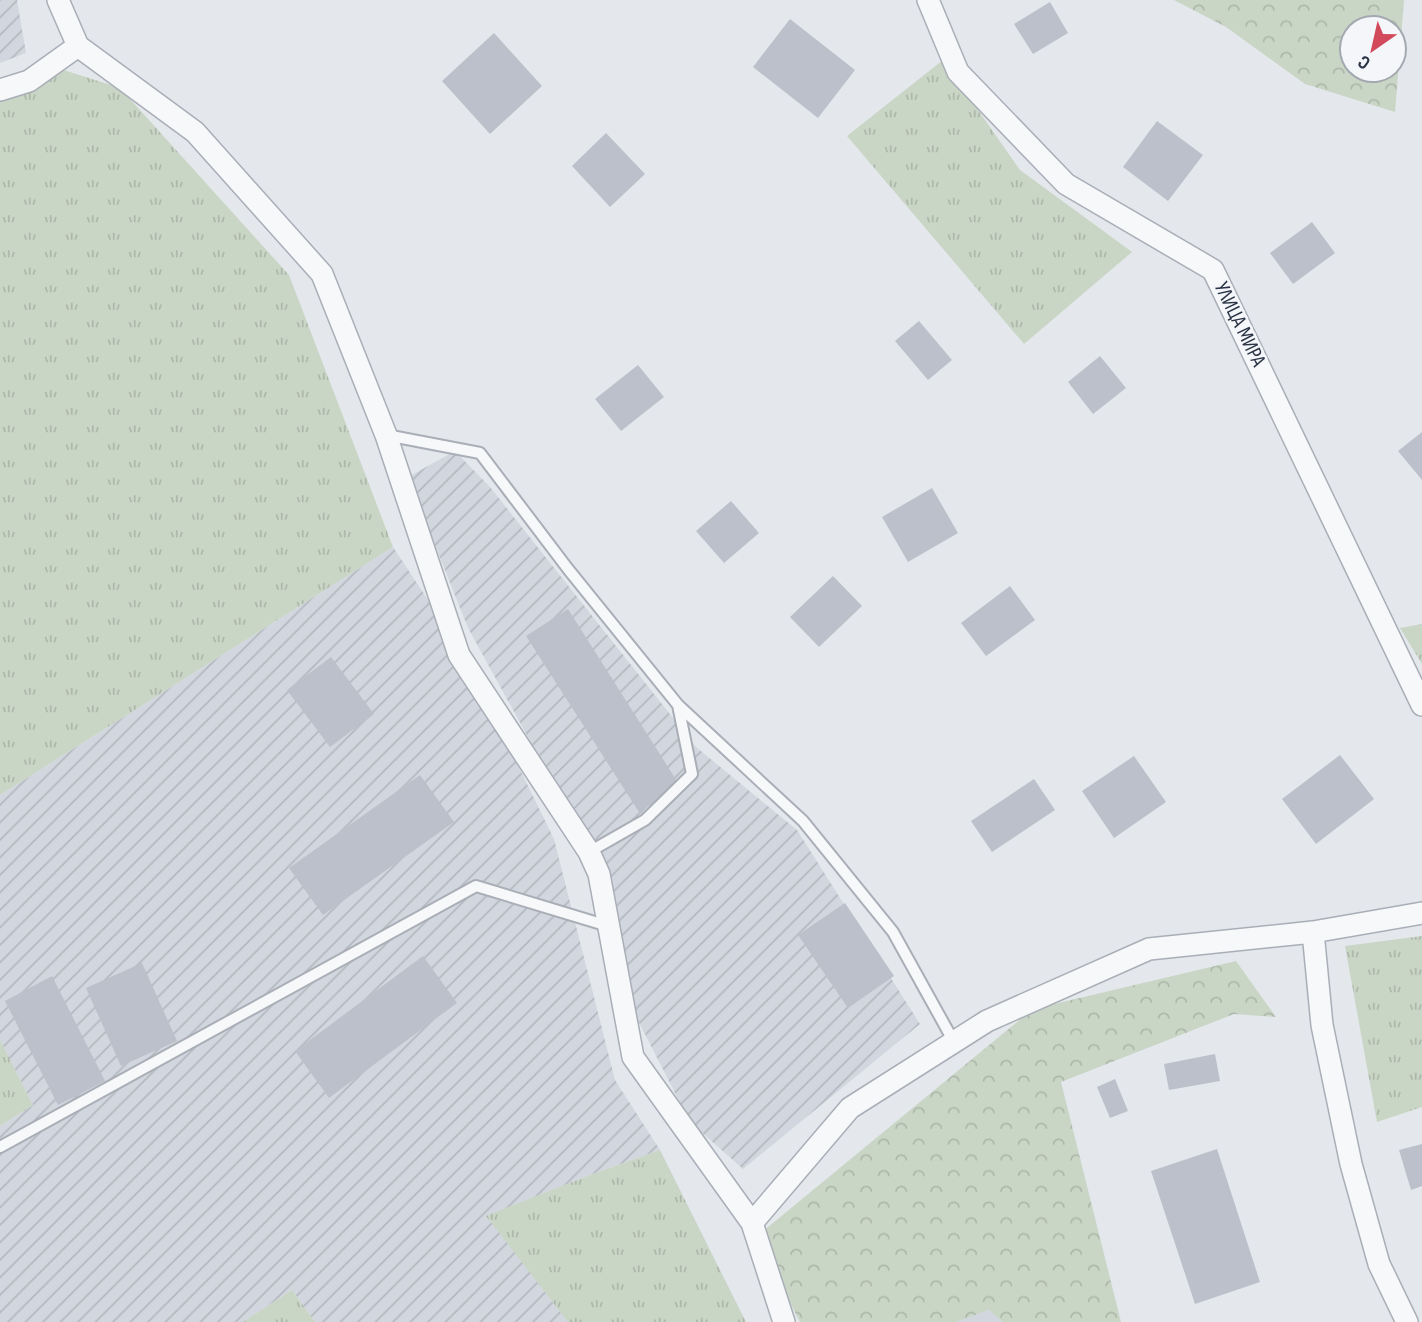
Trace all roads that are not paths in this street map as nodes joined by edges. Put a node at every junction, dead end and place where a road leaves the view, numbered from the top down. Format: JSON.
{"nodes":[{"id":1,"x":58,"y":0,"type":"edge"},
{"id":2,"x":928,"y":0,"type":"edge"},
{"id":3,"x":78,"y":46,"type":"junction"},
{"id":4,"x":0,"y":90,"type":"edge"},
{"id":5,"x":386,"y":435,"type":"junction"},
{"id":6,"x":678,"y":705,"type":"junction"},
{"id":7,"x":1422,"y":705,"type":"edge"},
{"id":8,"x":589,"y":852,"type":"junction"},
{"id":9,"x":1422,"y":913,"type":"edge"},
{"id":10,"x":608,"y":926,"type":"junction"},
{"id":11,"x":1313,"y":932,"type":"junction"},
{"id":12,"x":954,"y":1042,"type":"junction"},
{"id":13,"x":0,"y":1147,"type":"edge"},
{"id":14,"x":752,"y":1223,"type":"junction"},
{"id":15,"x":784,"y":1322,"type":"edge"},
{"id":16,"x":1407,"y":1322,"type":"edge"}],
"edges":[{"from":1,"to":3,"type":"street"},
{"from":2,"to":7,"type":"street","name":"УЛИЦА МИРА"},
{"from":3,"to":4,"type":"street"},
{"from":3,"to":5,"type":"street"},
{"from":5,"to":6,"type":"lane"},
{"from":5,"to":8,"type":"street"},
{"from":6,"to":8,"type":"lane"},
{"from":6,"to":12,"type":"lane"},
{"from":8,"to":10,"type":"street"},
{"from":9,"to":11,"type":"street"},
{"from":10,"to":13,"type":"lane"},
{"from":10,"to":14,"type":"street"},
{"from":11,"to":12,"type":"street"},
{"from":11,"to":16,"type":"street"},
{"from":12,"to":14,"type":"street"},
{"from":14,"to":15,"type":"street"}]}
